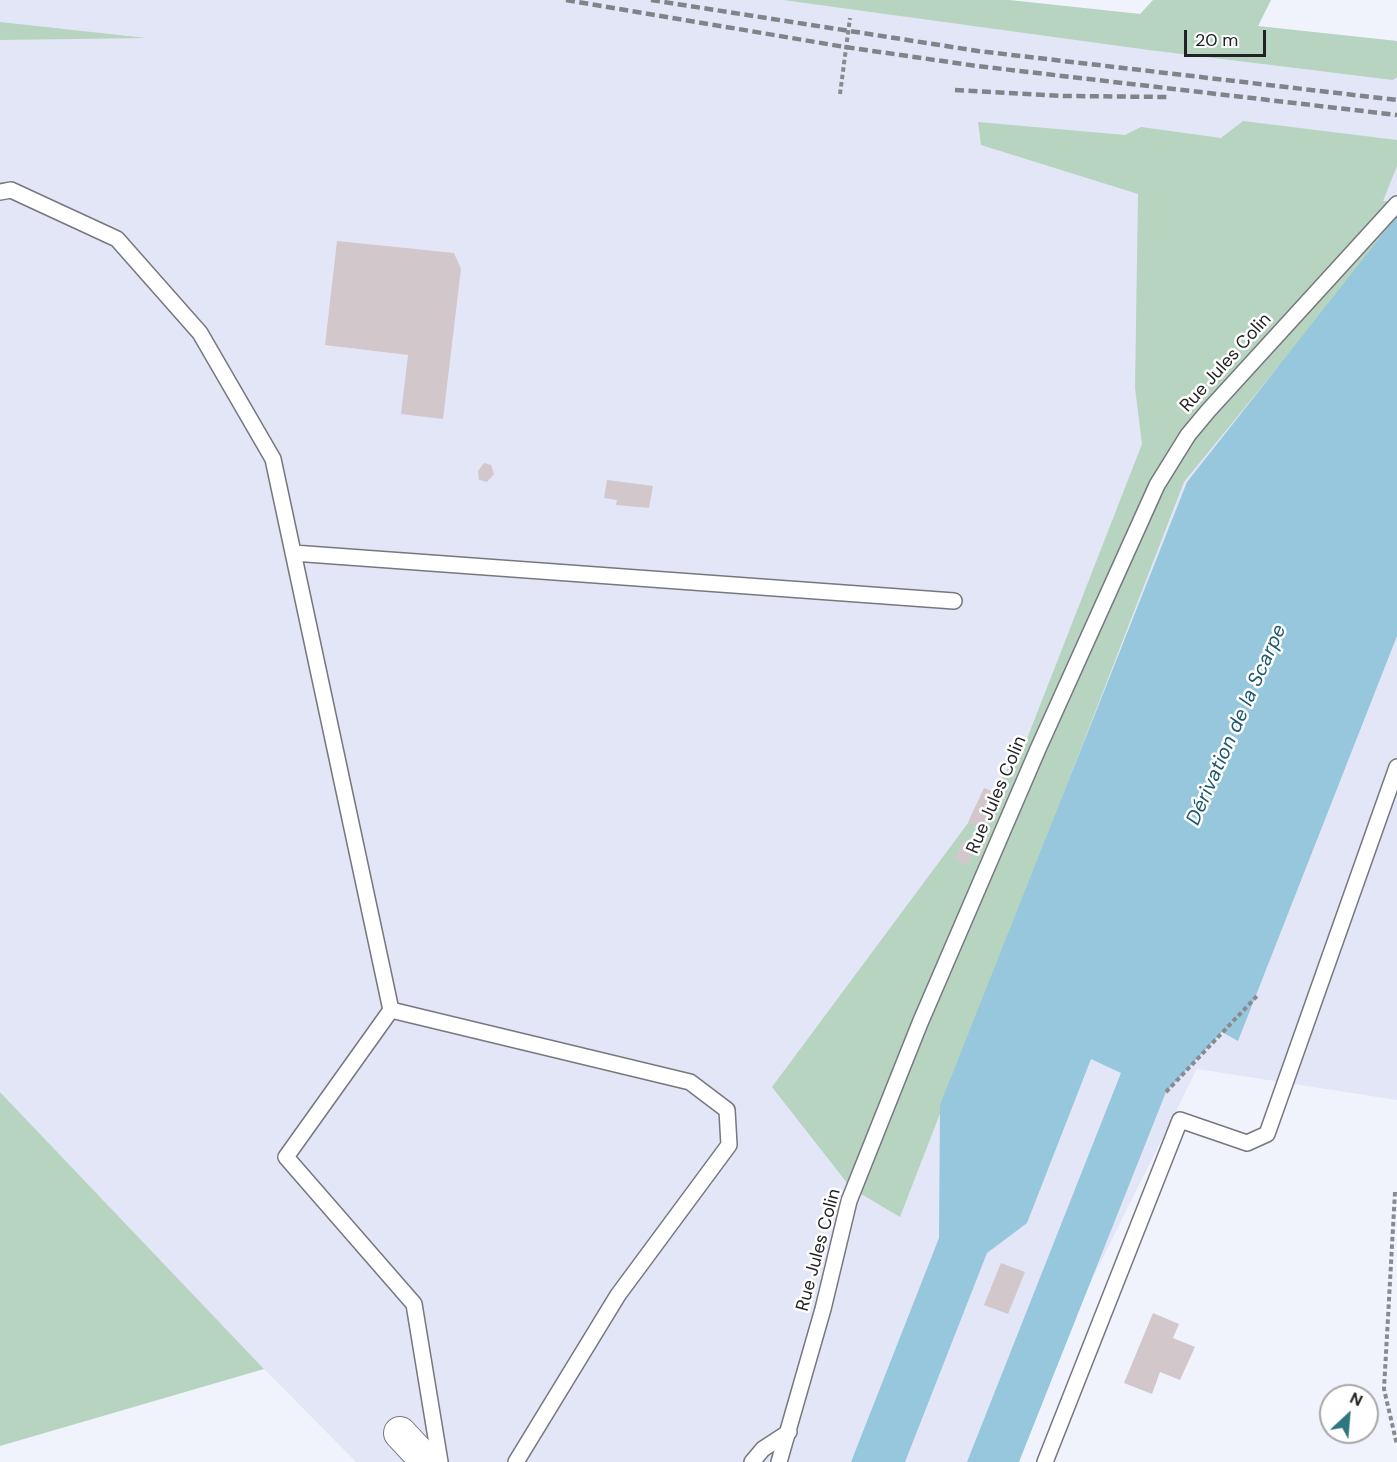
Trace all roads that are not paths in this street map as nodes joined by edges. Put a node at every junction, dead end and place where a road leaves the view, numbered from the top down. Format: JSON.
{"nodes":[{"id":1,"x":0,"y":192,"type":"edge"},
{"id":2,"x":1397,"y":204,"type":"edge"},
{"id":3,"x":293,"y":553,"type":"junction"},
{"id":4,"x":954,"y":601,"type":"dead end"},
{"id":5,"x":1397,"y":767,"type":"edge"},
{"id":6,"x":391,"y":1011,"type":"junction"},
{"id":7,"x":789,"y":1432,"type":"junction"},
{"id":8,"x":400,"y":1433,"type":"dead end"},
{"id":9,"x":427,"y":1462,"type":"edge"},
{"id":10,"x":440,"y":1462,"type":"edge"},
{"id":11,"x":516,"y":1462,"type":"edge"},
{"id":12,"x":752,"y":1462,"type":"edge"},
{"id":13,"x":779,"y":1462,"type":"edge"},
{"id":14,"x":1045,"y":1462,"type":"edge"}],
"edges":[{"from":1,"to":3,"type":"lane"},
{"from":2,"to":7,"type":"lane","name":"Rue Jules Colin"},
{"from":3,"to":4,"type":"lane"},
{"from":3,"to":6,"type":"lane"},
{"from":5,"to":14,"type":"lane"},
{"from":6,"to":10,"type":"lane"},
{"from":6,"to":11,"type":"lane"},
{"from":7,"to":12,"type":"lane"},
{"from":7,"to":13,"type":"lane","name":"Rue Jules Colin"},
{"from":8,"to":9,"type":"street"}]}
